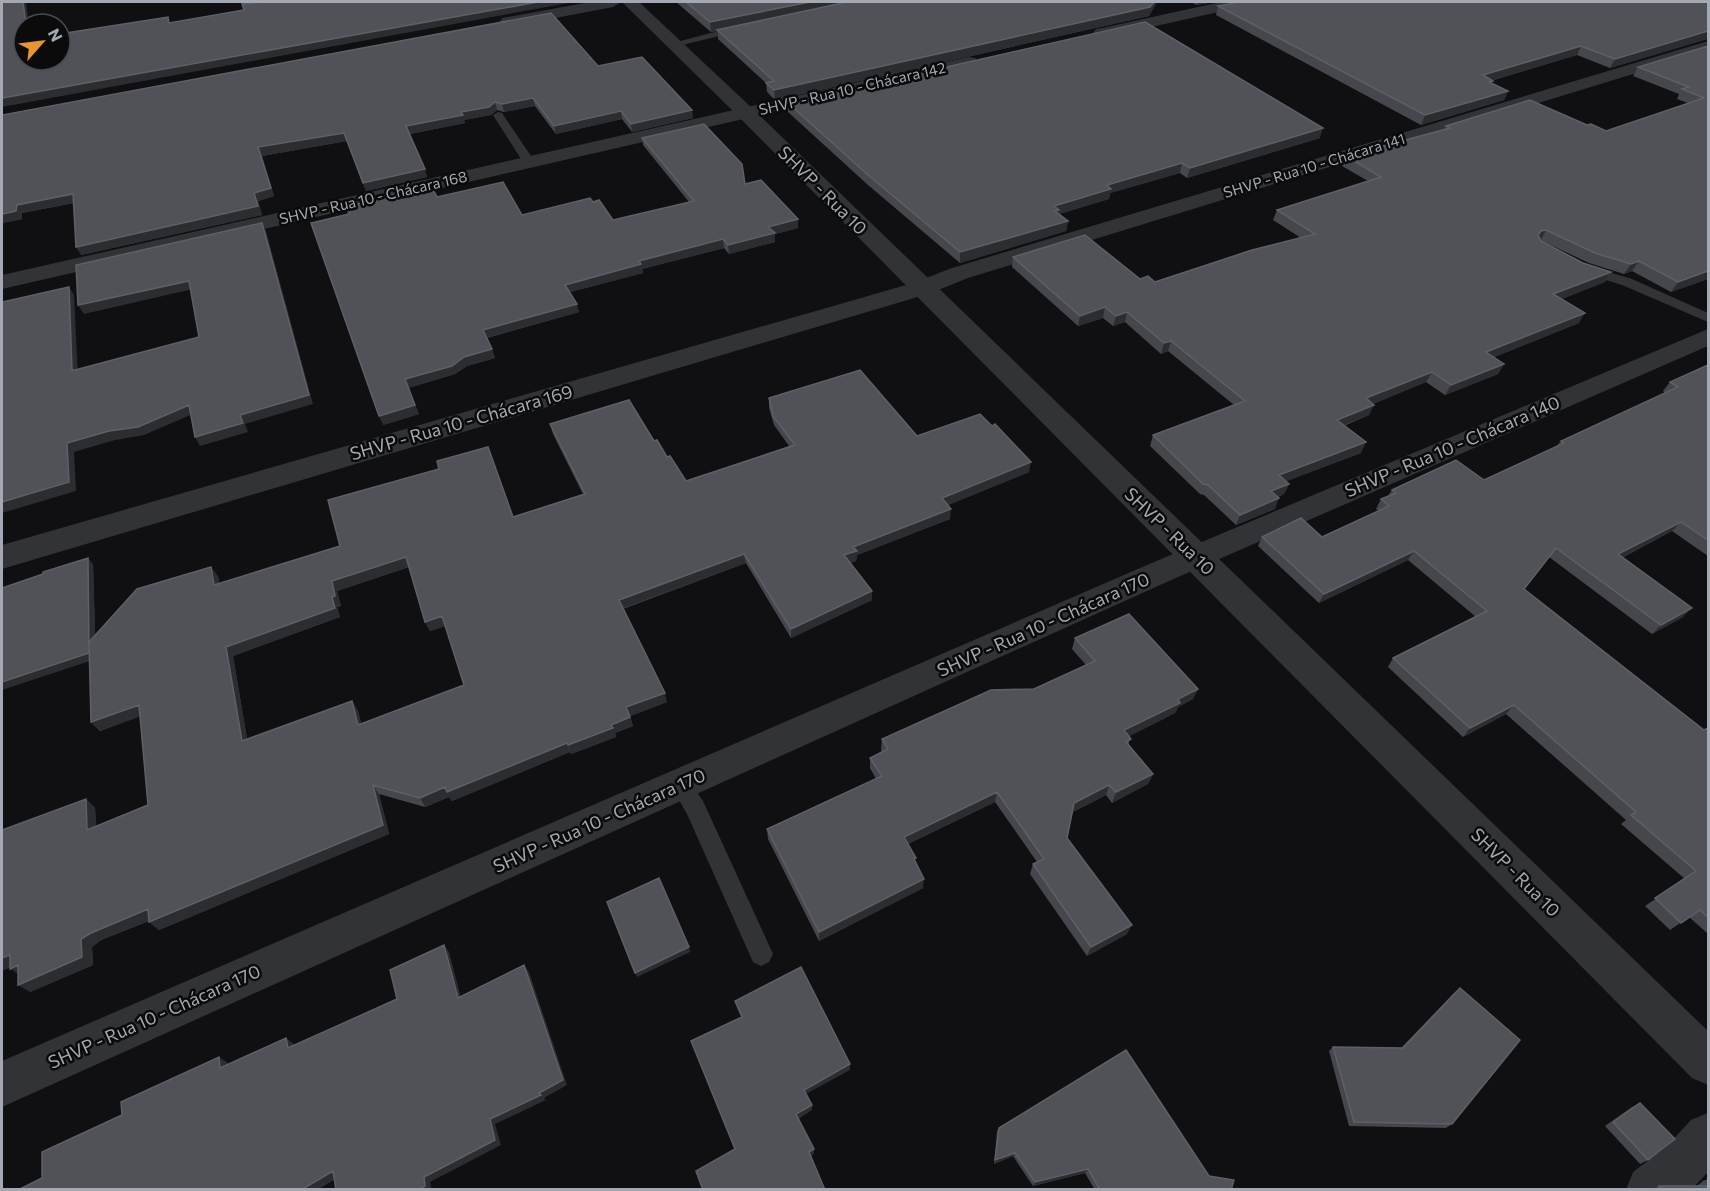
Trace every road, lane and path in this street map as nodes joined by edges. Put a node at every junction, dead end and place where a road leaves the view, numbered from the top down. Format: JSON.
{"nodes":[{"id":1,"x":614,"y":2,"type":"edge"},
{"id":2,"x":630,"y":2,"type":"edge"},
{"id":3,"x":1241,"y":2,"type":"edge"},
{"id":4,"x":490,"y":26,"type":"edge"},
{"id":5,"x":752,"y":26,"type":"edge"},
{"id":6,"x":1084,"y":37,"type":"edge"},
{"id":7,"x":674,"y":44,"type":"junction"},
{"id":8,"x":1708,"y":46,"type":"edge"},
{"id":9,"x":983,"y":59,"type":"edge"},
{"id":10,"x":745,"y":112,"type":"junction"},
{"id":11,"x":498,"y":115,"type":"edge"},
{"id":12,"x":529,"y":162,"type":"junction"},
{"id":13,"x":1574,"y":264,"type":"edge"},
{"id":14,"x":2,"y":282,"type":"edge"},
{"id":15,"x":922,"y":288,"type":"junction"},
{"id":16,"x":1708,"y":318,"type":"edge"},
{"id":17,"x":1708,"y":337,"type":"edge"},
{"id":18,"x":2,"y":557,"type":"edge"},
{"id":19,"x":1196,"y":557,"type":"junction"},
{"id":20,"x":680,"y":784,"type":"junction"},
{"id":21,"x":761,"y":954,"type":"dead end"},
{"id":22,"x":1708,"y":1062,"type":"edge"},
{"id":23,"x":2,"y":1084,"type":"edge"},
{"id":24,"x":1708,"y":1137,"type":"edge"},
{"id":25,"x":1651,"y":1190,"type":"edge"}],
"edges":[{"from":1,"to":4,"type":"street"},
{"from":2,"to":7,"type":"street","name":"SHVP - Rua 10"},
{"from":3,"to":6,"type":"street"},
{"from":5,"to":7,"type":"lane"},
{"from":7,"to":10,"type":"street","name":"SHVP - Rua 10"},
{"from":8,"to":15,"type":"street","name":"SHVP - Rua 10 - Chácara 141"},
{"from":9,"to":10,"type":"street","name":"SHVP - Rua 10 - Chácara 142"},
{"from":10,"to":12,"type":"street","name":"SHVP - Rua 10 - Chácara 168"},
{"from":10,"to":15,"type":"street","name":"SHVP - Rua 10"},
{"from":11,"to":12,"type":"lane"},
{"from":12,"to":14,"type":"street","name":"SHVP - Rua 10 - Chácara 168"},
{"from":13,"to":16,"type":"lane"},
{"from":15,"to":18,"type":"street","name":"SHVP - Rua 10 - Chácara 169"},
{"from":15,"to":19,"type":"street","name":"SHVP - Rua 10"},
{"from":17,"to":19,"type":"street","name":"SHVP - Rua 10 - Chácara 140"},
{"from":19,"to":20,"type":"street","name":"SHVP - Rua 10 - Chácara 170"},
{"from":19,"to":22,"type":"street","name":"SHVP - Rua 10"},
{"from":20,"to":21,"type":"lane"},
{"from":20,"to":23,"type":"street","name":"SHVP - Rua 10 - Chácara 170"},
{"from":24,"to":25,"type":"street"}]}
